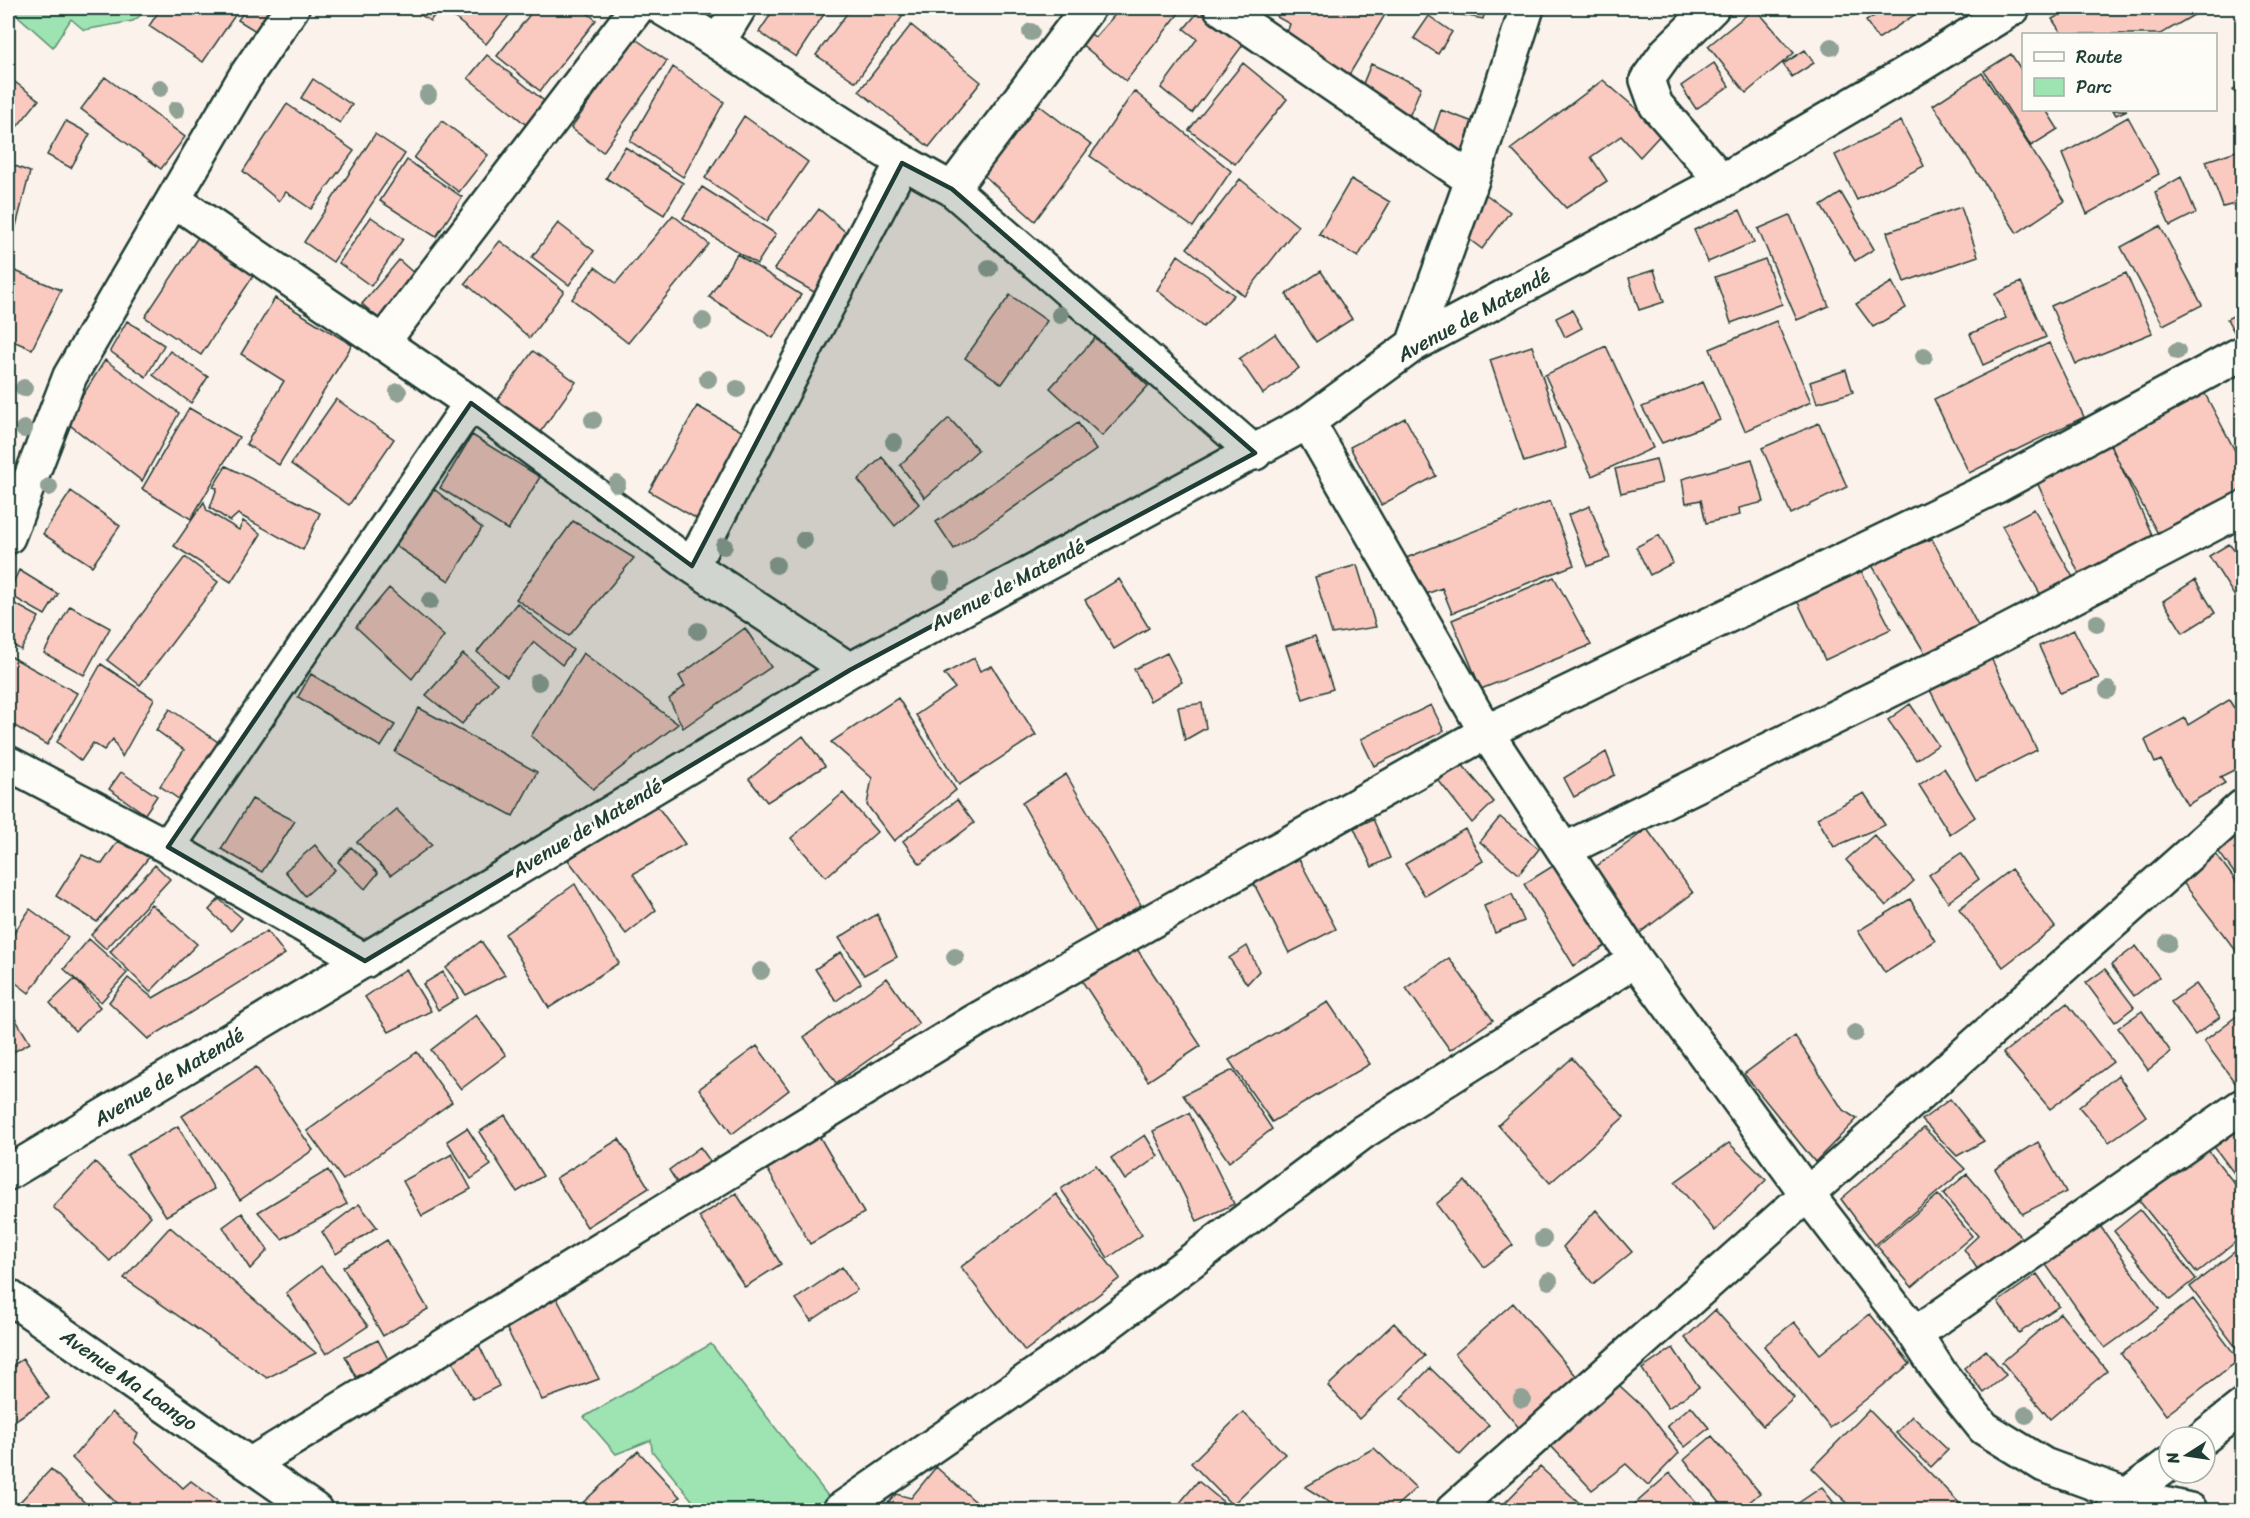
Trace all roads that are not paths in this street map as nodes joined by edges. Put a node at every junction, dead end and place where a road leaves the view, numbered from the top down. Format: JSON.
{"nodes":[{"id":1,"x":292,"y":8,"type":"edge"},
{"id":2,"x":637,"y":8,"type":"edge"},
{"id":3,"x":662,"y":8,"type":"edge"},
{"id":4,"x":739,"y":8,"type":"edge"},
{"id":5,"x":1088,"y":8,"type":"edge"},
{"id":6,"x":1221,"y":8,"type":"edge"},
{"id":7,"x":1527,"y":8,"type":"edge"},
{"id":8,"x":1712,"y":8,"type":"edge"},
{"id":9,"x":2013,"y":8,"type":"edge"},
{"id":10,"x":719,"y":41,"type":"junction"},
{"id":11,"x":902,"y":163,"type":"junction"},
{"id":12,"x":1472,"y":180,"type":"junction"},
{"id":13,"x":1722,"y":181,"type":"junction"},
{"id":14,"x":951,"y":189,"type":"junction"},
{"id":15,"x":174,"y":200,"type":"junction"},
{"id":16,"x":382,"y":343,"type":"junction"},
{"id":17,"x":1413,"y":345,"type":"junction"},
{"id":18,"x":2242,"y":353,"type":"edge"},
{"id":19,"x":471,"y":404,"type":"junction"},
{"id":20,"x":1308,"y":422,"type":"junction"},
{"id":21,"x":1255,"y":453,"type":"junction"},
{"id":22,"x":2242,"y":509,"type":"edge"},
{"id":23,"x":8,"y":537,"type":"edge"},
{"id":24,"x":692,"y":566,"type":"junction"},
{"id":25,"x":850,"y":670,"type":"junction"},
{"id":26,"x":1486,"y":732,"type":"junction"},
{"id":27,"x":8,"y":763,"type":"edge"},
{"id":28,"x":2242,"y":807,"type":"edge"},
{"id":29,"x":168,"y":847,"type":"junction"},
{"id":30,"x":1564,"y":850,"type":"junction"},
{"id":31,"x":1636,"y":960,"type":"junction"},
{"id":32,"x":365,"y":961,"type":"junction"},
{"id":33,"x":2242,"y":1106,"type":"edge"},
{"id":34,"x":8,"y":1173,"type":"edge"},
{"id":35,"x":1807,"y":1194,"type":"junction"},
{"id":36,"x":8,"y":1296,"type":"edge"},
{"id":37,"x":1915,"y":1334,"type":"junction"},
{"id":38,"x":2242,"y":1407,"type":"edge"},
{"id":39,"x":2217,"y":1427,"type":"edge"},
{"id":40,"x":251,"y":1464,"type":"junction"},
{"id":41,"x":2157,"y":1473,"type":"edge"},
{"id":42,"x":2117,"y":1503,"type":"edge"},
{"id":43,"x":315,"y":1510,"type":"edge"},
{"id":44,"x":840,"y":1510,"type":"edge"},
{"id":45,"x":1453,"y":1510,"type":"edge"},
{"id":46,"x":2190,"y":1510,"type":"edge"}],
"edges":[{"from":1,"to":15,"type":"street"},
{"from":2,"to":16,"type":"street"},
{"from":3,"to":10,"type":"street"},
{"from":4,"to":10,"type":"street"},
{"from":5,"to":14,"type":"street"},
{"from":6,"to":12,"type":"street"},
{"from":7,"to":12,"type":"street"},
{"from":8,"to":13,"type":"street"},
{"from":9,"to":13,"type":"street","name":"Avenue de Matendé"},
{"from":10,"to":11,"type":"street"},
{"from":11,"to":14,"type":"street"},
{"from":11,"to":24,"type":"street"},
{"from":12,"to":17,"type":"street"},
{"from":13,"to":17,"type":"street","name":"Avenue de Matendé"},
{"from":14,"to":21,"type":"street"},
{"from":15,"to":16,"type":"street"},
{"from":15,"to":23,"type":"street"},
{"from":16,"to":19,"type":"street"},
{"from":17,"to":20,"type":"street","name":"Avenue de Matendé"},
{"from":18,"to":26,"type":"street"},
{"from":19,"to":24,"type":"street"},
{"from":19,"to":29,"type":"street"},
{"from":20,"to":21,"type":"street","name":"Avenue de Matendé"},
{"from":20,"to":26,"type":"street"},
{"from":21,"to":25,"type":"street","name":"Avenue de Matendé"},
{"from":22,"to":30,"type":"street"},
{"from":24,"to":25,"type":"street"},
{"from":25,"to":32,"type":"street","name":"Avenue de Matendé"},
{"from":26,"to":30,"type":"street"},
{"from":26,"to":40,"type":"street"},
{"from":27,"to":29,"type":"street"},
{"from":28,"to":35,"type":"street"},
{"from":29,"to":32,"type":"street"},
{"from":30,"to":31,"type":"street"},
{"from":31,"to":35,"type":"street"},
{"from":31,"to":44,"type":"street"},
{"from":32,"to":34,"type":"street","name":"Avenue de Matendé"},
{"from":33,"to":37,"type":"street"},
{"from":35,"to":37,"type":"street"},
{"from":35,"to":45,"type":"street"},
{"from":36,"to":40,"type":"street","name":"Avenue Ma Loango"},
{"from":37,"to":42,"type":"street"},
{"from":38,"to":39,"type":"street"},
{"from":40,"to":43,"type":"street","name":"Avenue Ma Loango"},
{"from":41,"to":42,"type":"street"},
{"from":42,"to":46,"type":"street"}]}
